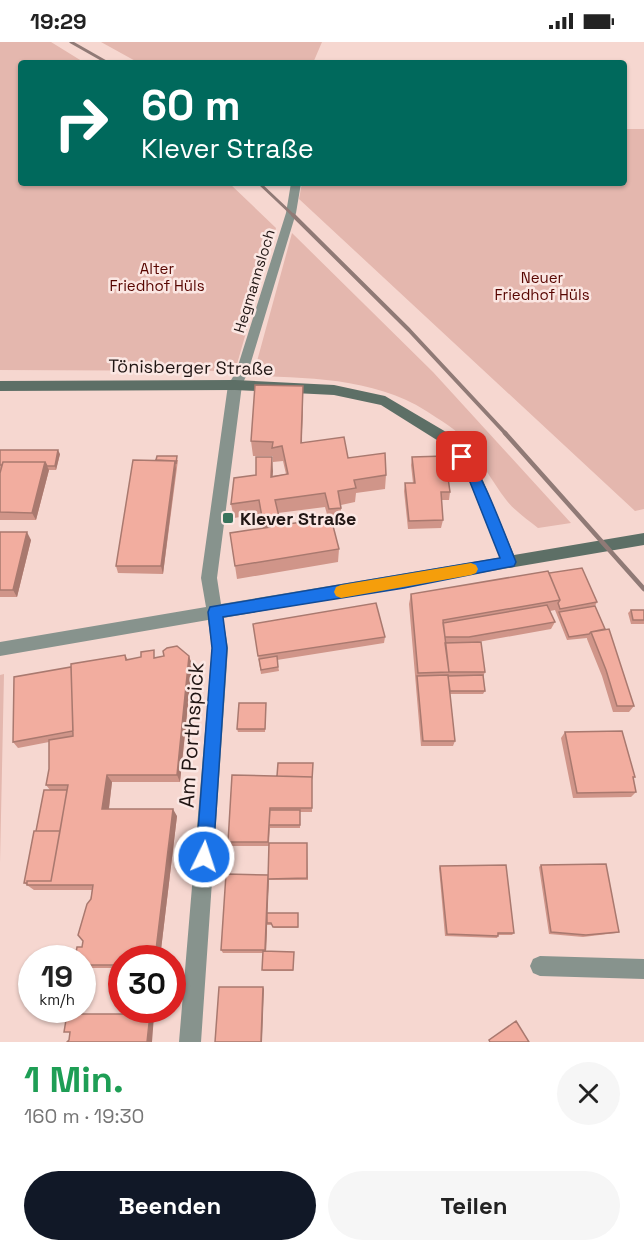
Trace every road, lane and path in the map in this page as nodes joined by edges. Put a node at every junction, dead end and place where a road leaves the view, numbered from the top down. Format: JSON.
{"nodes":[{"id":1,"x":296,"y":186,"type":"edge"},
{"id":2,"x":235,"y":385,"type":"junction"},
{"id":3,"x":0,"y":386,"type":"edge"},
{"id":4,"x":644,"y":539,"type":"edge"},
{"id":5,"x":509,"y":562,"type":"junction"},
{"id":6,"x":215,"y":612,"type":"junction"},
{"id":7,"x":0,"y":649,"type":"edge"},
{"id":8,"x":540,"y":966,"type":"dead end"},
{"id":9,"x":644,"y":969,"type":"edge"},
{"id":10,"x":190,"y":1042,"type":"edge"}],
"edges":[{"from":1,"to":2,"type":"street","name":"Hegmannsloch"},
{"from":2,"to":3,"type":"street","name":"Tönisberger Straße"},
{"from":2,"to":5,"type":"street","name":"Tönisberger Straße"},
{"from":2,"to":6,"type":"street"},
{"from":4,"to":5,"type":"street"},
{"from":5,"to":6,"type":"street"},
{"from":6,"to":7,"type":"street"},
{"from":6,"to":10,"type":"street","name":"Am Porthspick"},
{"from":8,"to":9,"type":"street"}]}
